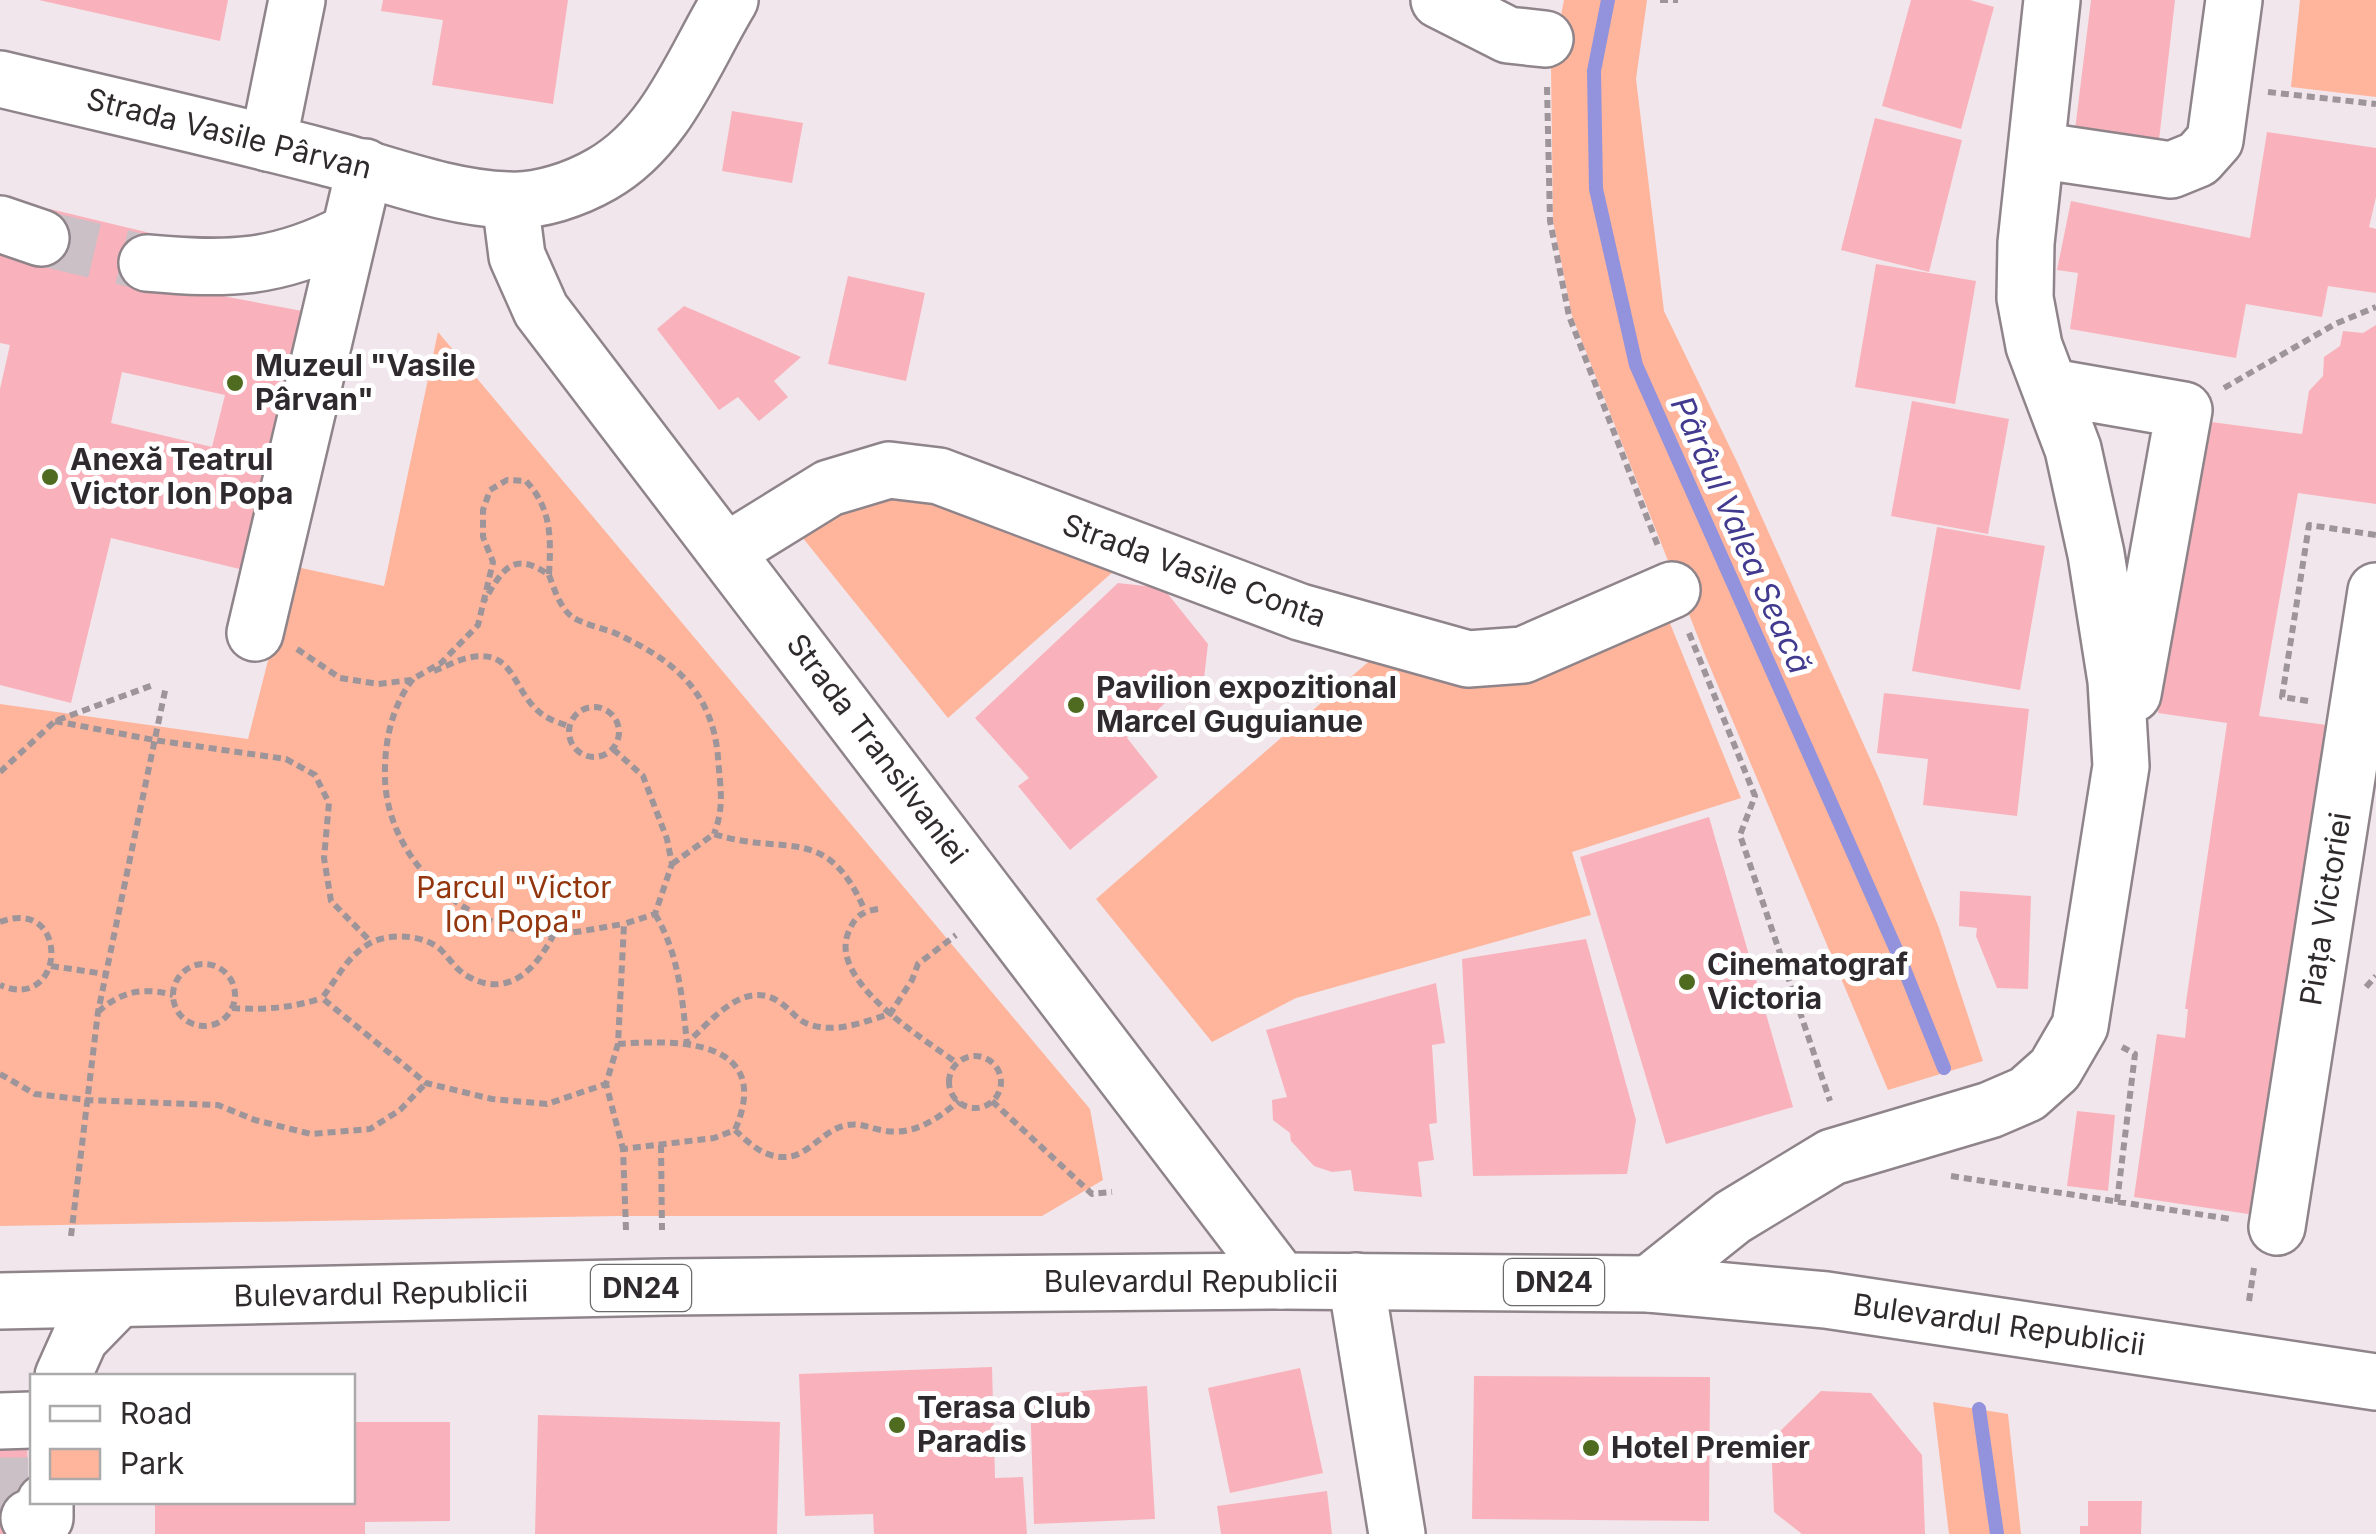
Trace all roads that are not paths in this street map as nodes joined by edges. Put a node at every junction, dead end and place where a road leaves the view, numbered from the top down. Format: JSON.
{"nodes":[{"id":1,"x":297,"y":0,"type":"edge"},
{"id":2,"x":730,"y":0,"type":"edge"},
{"id":3,"x":1439,"y":0,"type":"edge"},
{"id":4,"x":2052,"y":0,"type":"edge"},
{"id":5,"x":2234,"y":0,"type":"edge"},
{"id":6,"x":1546,"y":39,"type":"road end"},
{"id":7,"x":0,"y":79,"type":"edge"},
{"id":8,"x":268,"y":142,"type":"junction"},
{"id":9,"x":2036,"y":150,"type":"junction"},
{"id":10,"x":365,"y":167,"type":"junction"},
{"id":11,"x":510,"y":201,"type":"junction"},
{"id":12,"x":349,"y":232,"type":"junction"},
{"id":13,"x":147,"y":262,"type":"tunnel mouth"},
{"id":14,"x":2052,"y":387,"type":"junction"},
{"id":15,"x":727,"y":551,"type":"junction"},
{"id":16,"x":1672,"y":590,"type":"road end"},
{"id":17,"x":2376,"y":591,"type":"edge"},
{"id":18,"x":255,"y":632,"type":"road end"},
{"id":19,"x":2121,"y":766,"type":"junction"},
{"id":20,"x":2259,"y":1232,"type":"road end"},
{"id":21,"x":1282,"y":1280,"type":"junction"},
{"id":22,"x":1356,"y":1281,"type":"junction"},
{"id":23,"x":1649,"y":1284,"type":"junction"},
{"id":24,"x":117,"y":1300,"type":"junction"},
{"id":25,"x":0,"y":1301,"type":"edge"},
{"id":26,"x":64,"y":1374,"type":"edge"},
{"id":27,"x":2376,"y":1382,"type":"edge"},
{"id":28,"x":1397,"y":1534,"type":"edge"}],
"edges":[{"from":1,"to":8,"type":"street"},
{"from":2,"to":11,"type":"street","name":"Strada Vasile Pârvan"},
{"from":3,"to":6,"type":"street"},
{"from":4,"to":9,"type":"street"},
{"from":5,"to":9,"type":"street"},
{"from":7,"to":8,"type":"street","name":"Strada Vasile Pârvan"},
{"from":8,"to":10,"type":"street","name":"Strada Vasile Pârvan"},
{"from":9,"to":14,"type":"street"},
{"from":10,"to":11,"type":"street","name":"Strada Vasile Pârvan"},
{"from":10,"to":12,"type":"street"},
{"from":11,"to":15,"type":"street","name":"Strada Transilvaniei"},
{"from":12,"to":13,"type":"street"},
{"from":12,"to":18,"type":"street"},
{"from":14,"to":19,"type":"street"},
{"from":14,"to":19,"type":"street"},
{"from":15,"to":16,"type":"street","name":"Strada Vasile Conta"},
{"from":15,"to":21,"type":"street","name":"Strada Transilvaniei"},
{"from":17,"to":20,"type":"street","name":"Piața Victoriei"},
{"from":19,"to":23,"type":"street"},
{"from":21,"to":22,"type":"street","name":"Bulevardul Republicii","number":"DN24"},
{"from":21,"to":24,"type":"street","name":"Bulevardul Republicii","number":"DN24"},
{"from":22,"to":23,"type":"street","name":"Bulevardul Republicii","number":"DN24"},
{"from":22,"to":28,"type":"street"},
{"from":23,"to":27,"type":"street","name":"Bulevardul Republicii","number":"DN24"},
{"from":24,"to":25,"type":"street","name":"Bulevardul Republicii","number":"DN24"},
{"from":24,"to":26,"type":"street"}]}
